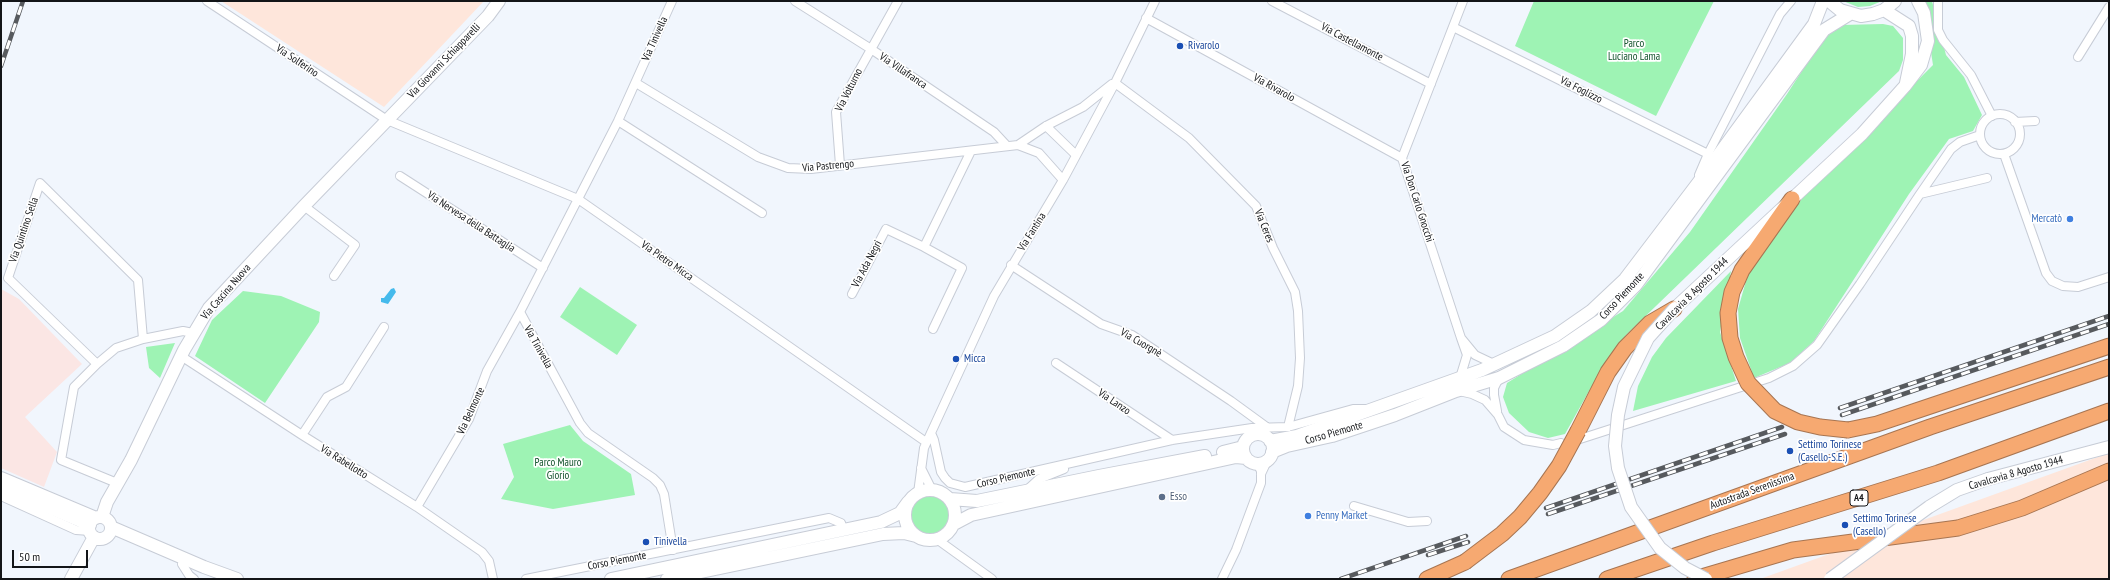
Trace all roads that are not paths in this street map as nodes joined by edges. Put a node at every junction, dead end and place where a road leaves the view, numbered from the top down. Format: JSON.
{"nodes":[{"id":1,"x":207,"y":1,"type":"edge"},
{"id":2,"x":499,"y":1,"type":"edge"},
{"id":3,"x":672,"y":1,"type":"edge"},
{"id":4,"x":795,"y":1,"type":"edge"},
{"id":5,"x":898,"y":1,"type":"edge"},
{"id":6,"x":1155,"y":1,"type":"edge"},
{"id":7,"x":1272,"y":1,"type":"edge"},
{"id":8,"x":1463,"y":1,"type":"edge"},
{"id":9,"x":1823,"y":1,"type":"edge"},
{"id":10,"x":1829,"y":1,"type":"edge"},
{"id":11,"x":1895,"y":1,"type":"edge"},
{"id":12,"x":1918,"y":1,"type":"edge"},
{"id":13,"x":1938,"y":1,"type":"edge"},
{"id":14,"x":1789,"y":2,"type":"edge"},
{"id":15,"x":2109,"y":7,"type":"edge"},
{"id":16,"x":1884,"y":10,"type":"junction"},
{"id":17,"x":1850,"y":14,"type":"junction"},
{"id":18,"x":1146,"y":18,"type":"junction"},
{"id":19,"x":1453,"y":27,"type":"junction"},
{"id":20,"x":871,"y":49,"type":"junction"},
{"id":21,"x":2078,"y":56,"type":"dead end"},
{"id":22,"x":1115,"y":83,"type":"junction"},
{"id":23,"x":636,"y":84,"type":"junction"},
{"id":24,"x":1431,"y":84,"type":"junction"},
{"id":25,"x":1905,"y":86,"type":"junction"},
{"id":26,"x":1992,"y":116,"type":"junction"},
{"id":27,"x":387,"y":120,"type":"junction"},
{"id":28,"x":618,"y":121,"type":"junction"},
{"id":29,"x":2015,"y":122,"type":"junction"},
{"id":30,"x":1046,"y":126,"type":"junction"},
{"id":31,"x":2020,"y":131,"type":"junction"},
{"id":32,"x":1980,"y":136,"type":"junction"},
{"id":33,"x":1018,"y":145,"type":"junction"},
{"id":34,"x":1007,"y":146,"type":"junction"},
{"id":35,"x":971,"y":151,"type":"junction"},
{"id":36,"x":1708,"y":154,"type":"junction"},
{"id":37,"x":2004,"y":154,"type":"junction"},
{"id":38,"x":1076,"y":155,"type":"junction"},
{"id":39,"x":1402,"y":158,"type":"junction"},
{"id":40,"x":840,"y":165,"type":"junction"},
{"id":41,"x":400,"y":176,"type":"dead end"},
{"id":42,"x":1987,"y":178,"type":"dead end"},
{"id":43,"x":1063,"y":180,"type":"junction"},
{"id":44,"x":1698,"y":183,"type":"junction"},
{"id":45,"x":1920,"y":194,"type":"junction"},
{"id":46,"x":578,"y":199,"type":"junction"},
{"id":47,"x":1792,"y":199,"type":"junction"},
{"id":48,"x":304,"y":206,"type":"junction"},
{"id":49,"x":762,"y":213,"type":"dead end"},
{"id":50,"x":924,"y":247,"type":"junction"},
{"id":51,"x":1011,"y":266,"type":"junction"},
{"id":52,"x":543,"y":268,"type":"junction"},
{"id":53,"x":334,"y":276,"type":"dead end"},
{"id":54,"x":2109,"y":277,"type":"edge"},
{"id":55,"x":852,"y":294,"type":"dead end"},
{"id":56,"x":1675,"y":308,"type":"junction"},
{"id":57,"x":520,"y":312,"type":"junction"},
{"id":58,"x":384,"y":327,"type":"dead end"},
{"id":59,"x":933,"y":329,"type":"dead end"},
{"id":60,"x":193,"y":333,"type":"junction"},
{"id":61,"x":1461,"y":338,"type":"junction"},
{"id":62,"x":143,"y":339,"type":"junction"},
{"id":63,"x":2109,"y":346,"type":"edge"},
{"id":64,"x":181,"y":356,"type":"junction"},
{"id":65,"x":1056,"y":363,"type":"dead end"},
{"id":66,"x":97,"y":364,"type":"junction"},
{"id":67,"x":1494,"y":364,"type":"junction"},
{"id":68,"x":2109,"y":367,"type":"edge"},
{"id":69,"x":1460,"y":378,"type":"junction"},
{"id":70,"x":1500,"y":378,"type":"junction"},
{"id":71,"x":1456,"y":391,"type":"junction"},
{"id":72,"x":1375,"y":409,"type":"junction"},
{"id":73,"x":2109,"y":412,"type":"edge"},
{"id":74,"x":1498,"y":415,"type":"junction"},
{"id":75,"x":1268,"y":428,"type":"junction"},
{"id":76,"x":1288,"y":428,"type":"junction"},
{"id":77,"x":930,"y":433,"type":"junction"},
{"id":78,"x":302,"y":435,"type":"junction"},
{"id":79,"x":1580,"y":439,"type":"dead end"},
{"id":80,"x":1172,"y":440,"type":"junction"},
{"id":81,"x":926,"y":442,"type":"junction"},
{"id":82,"x":1561,"y":443,"type":"dead end"},
{"id":83,"x":2109,"y":447,"type":"edge"},
{"id":84,"x":1270,"y":451,"type":"junction"},
{"id":85,"x":1248,"y":456,"type":"junction"},
{"id":86,"x":1089,"y":459,"type":"junction"},
{"id":87,"x":921,"y":468,"type":"junction"},
{"id":88,"x":2109,"y":471,"type":"edge"},
{"id":89,"x":1261,"y":475,"type":"junction"},
{"id":90,"x":1,"y":478,"type":"edge"},
{"id":91,"x":118,"y":483,"type":"junction"},
{"id":92,"x":1,"y":487,"type":"edge"},
{"id":93,"x":932,"y":490,"type":"junction"},
{"id":94,"x":1026,"y":491,"type":"junction"},
{"id":95,"x":918,"y":493,"type":"junction"},
{"id":96,"x":1,"y":496,"type":"edge"},
{"id":97,"x":950,"y":499,"type":"junction"},
{"id":98,"x":908,"y":502,"type":"junction"},
{"id":99,"x":1354,"y":506,"type":"dead end"},
{"id":100,"x":417,"y":507,"type":"junction"},
{"id":101,"x":1427,"y":522,"type":"dead end"},
{"id":102,"x":954,"y":524,"type":"junction"},
{"id":103,"x":94,"y":526,"type":"junction"},
{"id":104,"x":110,"y":530,"type":"junction"},
{"id":105,"x":844,"y":530,"type":"junction"},
{"id":106,"x":916,"y":536,"type":"junction"},
{"id":107,"x":938,"y":540,"type":"junction"},
{"id":108,"x":673,"y":550,"type":"junction"},
{"id":109,"x":182,"y":564,"type":"junction"},
{"id":110,"x":71,"y":579,"type":"edge"},
{"id":111,"x":194,"y":579,"type":"edge"},
{"id":112,"x":216,"y":579,"type":"edge"},
{"id":113,"x":237,"y":579,"type":"edge"},
{"id":114,"x":493,"y":579,"type":"edge"},
{"id":115,"x":526,"y":579,"type":"edge"},
{"id":116,"x":611,"y":579,"type":"edge"},
{"id":117,"x":667,"y":579,"type":"edge"},
{"id":118,"x":992,"y":579,"type":"edge"},
{"id":119,"x":1222,"y":579,"type":"edge"},
{"id":120,"x":1427,"y":579,"type":"edge"},
{"id":121,"x":1509,"y":579,"type":"edge"},
{"id":122,"x":1607,"y":579,"type":"edge"},
{"id":123,"x":1696,"y":579,"type":"edge"},
{"id":124,"x":1706,"y":579,"type":"edge"},
{"id":125,"x":1830,"y":579,"type":"edge"}],
"edges":[{"from":1,"to":27,"type":"street","name":"Via Solferino"},
{"from":2,"to":27,"type":"main road","name":"Via Giovanni Schiapparelli"},
{"from":3,"to":23,"type":"street","name":"Via Tinivella"},
{"from":4,"to":20,"type":"street","name":"Via Villafranca"},
{"from":5,"to":20,"type":"street","name":"Via Volturno"},
{"from":6,"to":18,"type":"street","name":"Via Fantina"},
{"from":7,"to":24,"type":"street","name":"Via Castellamonte"},
{"from":8,"to":19,"type":"street","name":"Via Don Carlo Gnocchi"},
{"from":9,"to":44,"type":"main road","name":"Corso Piemonte"},
{"from":10,"to":17,"type":"main road"},
{"from":11,"to":16,"type":"main road"},
{"from":12,"to":25,"type":"main road","name":"Cavalcavia 8 Agosto 1944"},
{"from":13,"to":26,"type":"street"},
{"from":14,"to":36,"type":"street"},
{"from":15,"to":21,"type":"street"},
{"from":16,"to":17,"type":"main road"},
{"from":16,"to":25,"type":"main road","name":"Cavalcavia 8 Agosto 1944"},
{"from":17,"to":70,"type":"main road","name":"Corso Piemonte"},
{"from":18,"to":22,"type":"street","name":"Via Fantina"},
{"from":18,"to":39,"type":"street","name":"Via Rivarolo"},
{"from":19,"to":24,"type":"street","name":"Via Don Carlo Gnocchi"},
{"from":19,"to":36,"type":"street","name":"Via Foglizzo"},
{"from":20,"to":34,"type":"street","name":"Via Villafranca"},
{"from":20,"to":40,"type":"street","name":"Via Volturno"},
{"from":22,"to":30,"type":"street","name":"Via Pastrengo"},
{"from":22,"to":38,"type":"street","name":"Via Fantina"},
{"from":22,"to":76,"type":"street","name":"Via Ceres"},
{"from":23,"to":28,"type":"street","name":"Via Tinivella"},
{"from":23,"to":40,"type":"street","name":"Via Pastrengo"},
{"from":24,"to":39,"type":"street","name":"Via Don Carlo Gnocchi"},
{"from":25,"to":47,"type":"main road","name":"Cavalcavia 8 Agosto 1944"},
{"from":26,"to":29,"type":"street"},
{"from":26,"to":32,"type":"street"},
{"from":27,"to":46,"type":"street","name":"Via Pietro Micca"},
{"from":27,"to":48,"type":"main road","name":"Via Cascina Nuova"},
{"from":28,"to":46,"type":"street","name":"Via Tinivella"},
{"from":28,"to":49,"type":"street"},
{"from":29,"to":31,"type":"street"},
{"from":29,"to":31,"type":"street"},
{"from":30,"to":33,"type":"street","name":"Via Pastrengo"},
{"from":30,"to":38,"type":"street"},
{"from":31,"to":37,"type":"street"},
{"from":32,"to":37,"type":"street"},
{"from":32,"to":45,"type":"street"},
{"from":33,"to":34,"type":"street","name":"Via Pastrengo"},
{"from":33,"to":43,"type":"street","name":"Via Pastrengo"},
{"from":34,"to":35,"type":"street","name":"Via Pastrengo"},
{"from":35,"to":40,"type":"street","name":"Via Pastrengo"},
{"from":35,"to":50,"type":"street"},
{"from":36,"to":44,"type":"street"},
{"from":37,"to":54,"type":"street"},
{"from":38,"to":43,"type":"street","name":"Via Fantina"},
{"from":39,"to":61,"type":"street","name":"Via Don Carlo Gnocchi"},
{"from":41,"to":52,"type":"street","name":"Via Nervesa della Battaglia"},
{"from":42,"to":45,"type":"street"},
{"from":43,"to":51,"type":"street","name":"Via Fantina"},
{"from":44,"to":67,"type":"main road","name":"Corso Piemonte"},
{"from":45,"to":79,"type":"street"},
{"from":46,"to":52,"type":"street","name":"Via Tinivella"},
{"from":46,"to":81,"type":"street","name":"Via Pietro Micca"},
{"from":47,"to":56,"type":"main road","name":"Cavalcavia 8 Agosto 1944"},
{"from":47,"to":63,"type":"highway","bridge":true},
{"from":48,"to":53,"type":"street"},
{"from":48,"to":60,"type":"main road","name":"Via Cascina Nuova"},
{"from":50,"to":55,"type":"street","name":"Via Ada Negri"},
{"from":50,"to":59,"type":"street","name":"Via Ada Negri"},
{"from":51,"to":75,"type":"street","name":"Via Cuorgnè"},
{"from":51,"to":77,"type":"street","name":"Via Fantina"},
{"from":52,"to":57,"type":"street","name":"Via Tinivella"},
{"from":56,"to":120,"type":"highway","bridge":true},
{"from":56,"to":124,"type":"main road","name":"Cavalcavia 8 Agosto 1944","bridge":true},
{"from":57,"to":100,"type":"street","name":"Via Belmonte"},
{"from":57,"to":108,"type":"street","name":"Via Tinivella"},
{"from":58,"to":78,"type":"street"},
{"from":60,"to":62,"type":"street"},
{"from":60,"to":64,"type":"main road","name":"Via Cascina Nuova"},
{"from":61,"to":67,"type":"street"},
{"from":61,"to":69,"type":"street","name":"Via Don Carlo Gnocchi"},
{"from":62,"to":66,"type":"street"},
{"from":62,"to":66,"type":"street","name":"Via Quintino Sella"},
{"from":64,"to":78,"type":"street","name":"Via Rabellotto"},
{"from":64,"to":91,"type":"main road","name":"Via Cascina Nuova"},
{"from":65,"to":80,"type":"street","name":"Via Lanzo"},
{"from":66,"to":91,"type":"street"},
{"from":67,"to":69,"type":"main road","name":"Corso Piemonte"},
{"from":68,"to":121,"type":"highway","name":"Autostrada Serenissima"},
{"from":69,"to":72,"type":"main road","name":"Corso Piemonte"},
{"from":70,"to":71,"type":"main road","name":"Corso Piemonte"},
{"from":70,"to":74,"type":"street"},
{"from":71,"to":74,"type":"street"},
{"from":71,"to":84,"type":"main road","name":"Corso Piemonte"},
{"from":72,"to":76,"type":"street","name":"Corso Piemonte"},
{"from":72,"to":84,"type":"main road","name":"Corso Piemonte"},
{"from":73,"to":122,"type":"highway","number":"A4"},
{"from":74,"to":82,"type":"street"},
{"from":75,"to":76,"type":"street","name":"Corso Piemonte"},
{"from":75,"to":80,"type":"street","name":"Corso Piemonte"},
{"from":77,"to":81,"type":"street","name":"Via Fantina"},
{"from":77,"to":86,"type":"street","name":"Corso Piemonte"},
{"from":78,"to":100,"type":"street","name":"Via Rabellotto"},
{"from":80,"to":86,"type":"street","name":"Corso Piemonte"},
{"from":81,"to":87,"type":"street","name":"Via Fantina"},
{"from":83,"to":125,"type":"main road","name":"Cavalcavia 8 Agosto 1944","bridge":true},
{"from":84,"to":85,"type":"main road"},
{"from":84,"to":85,"type":"main road"},
{"from":84,"to":89,"type":"street"},
{"from":85,"to":89,"type":"street"},
{"from":85,"to":94,"type":"main road","name":"Corso Piemonte"},
{"from":85,"to":102,"type":"main road"},
{"from":86,"to":94,"type":"street"},
{"from":87,"to":93,"type":"street"},
{"from":87,"to":95,"type":"street","name":"Via Fantina"},
{"from":88,"to":123,"type":"highway"},
{"from":89,"to":119,"type":"street"},
{"from":90,"to":103,"type":"main road"},
{"from":91,"to":103,"type":"main road","name":"Via Cascina Nuova"},
{"from":92,"to":103,"type":"main road"},
{"from":93,"to":95,"type":"main road"},
{"from":93,"to":97,"type":"main road"},
{"from":94,"to":97,"type":"main road","name":"Corso Piemonte"},
{"from":95,"to":98,"type":"main road"},
{"from":96,"to":103,"type":"street"},
{"from":97,"to":102,"type":"main road"},
{"from":98,"to":105,"type":"main road","name":"Corso Piemonte"},
{"from":98,"to":106,"type":"main road"},
{"from":99,"to":101,"type":"street"},
{"from":100,"to":114,"type":"street","name":"Via Rabellotto"},
{"from":102,"to":107,"type":"main road"},
{"from":103,"to":104,"type":"main road"},
{"from":103,"to":104,"type":"main road"},
{"from":103,"to":110,"type":"main road","name":"Via Cascina Nuova"},
{"from":104,"to":109,"type":"main road"},
{"from":104,"to":113,"type":"main road"},
{"from":105,"to":108,"type":"street","name":"Corso Piemonte"},
{"from":105,"to":116,"type":"main road","name":"Corso Piemonte"},
{"from":106,"to":107,"type":"main road"},
{"from":106,"to":117,"type":"main road"},
{"from":107,"to":118,"type":"street"},
{"from":108,"to":115,"type":"street","name":"Corso Piemonte"},
{"from":109,"to":111,"type":"street"},
{"from":109,"to":112,"type":"main road"}]}
